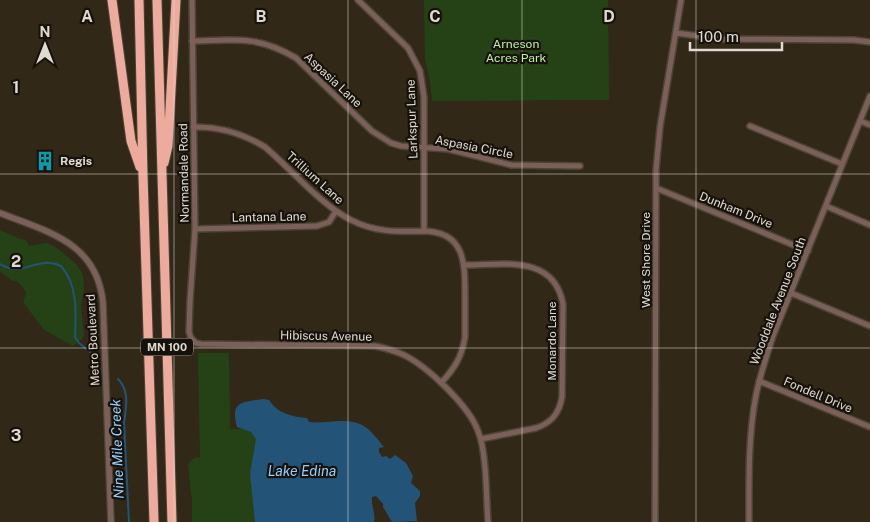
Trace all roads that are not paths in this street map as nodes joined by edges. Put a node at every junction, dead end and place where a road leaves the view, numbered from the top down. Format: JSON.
{"nodes":[{"id":1,"x":112,"y":0,"type":"edge"},
{"id":2,"x":140,"y":0,"type":"edge"},
{"id":3,"x":157,"y":0,"type":"edge"},
{"id":4,"x":176,"y":0,"type":"edge"},
{"id":5,"x":192,"y":0,"type":"edge"},
{"id":6,"x":358,"y":0,"type":"edge"},
{"id":7,"x":681,"y":0,"type":"edge"},
{"id":8,"x":676,"y":33,"type":"junction"},
{"id":9,"x":192,"y":41,"type":"junction"},
{"id":10,"x":870,"y":42,"type":"edge"},
{"id":11,"x":870,"y":96,"type":"edge"},
{"id":12,"x":860,"y":121,"type":"junction"},
{"id":13,"x":870,"y":124,"type":"edge"},
{"id":14,"x":750,"y":126,"type":"dead end"},
{"id":15,"x":193,"y":127,"type":"junction"},
{"id":16,"x":424,"y":147,"type":"junction"},
{"id":17,"x":842,"y":164,"type":"junction"},
{"id":18,"x":580,"y":166,"type":"dead end"},
{"id":19,"x":161,"y":173,"type":"junction"},
{"id":20,"x":143,"y":175,"type":"junction"},
{"id":21,"x":656,"y":188,"type":"junction"},
{"id":22,"x":826,"y":206,"type":"junction"},
{"id":23,"x":336,"y":211,"type":"junction"},
{"id":24,"x":0,"y":213,"type":"edge"},
{"id":25,"x":870,"y":225,"type":"edge"},
{"id":26,"x":195,"y":229,"type":"junction"},
{"id":27,"x":424,"y":231,"type":"junction"},
{"id":28,"x":808,"y":250,"type":"junction"},
{"id":29,"x":464,"y":265,"type":"junction"},
{"id":30,"x":790,"y":293,"type":"junction"},
{"id":31,"x":870,"y":326,"type":"edge"},
{"id":32,"x":196,"y":343,"type":"joint"},
{"id":33,"x":759,"y":381,"type":"junction"},
{"id":34,"x":440,"y":383,"type":"junction"},
{"id":35,"x":870,"y":427,"type":"edge"},
{"id":36,"x":481,"y":439,"type":"junction"},
{"id":37,"x":111,"y":522,"type":"edge"},
{"id":38,"x":154,"y":522,"type":"edge"},
{"id":39,"x":172,"y":522,"type":"edge"},
{"id":40,"x":488,"y":522,"type":"edge"},
{"id":41,"x":656,"y":522,"type":"edge"},
{"id":42,"x":749,"y":522,"type":"edge"}],
"edges":[{"from":1,"to":20,"type":"highway"},
{"from":2,"to":20,"type":"highway","number":"MN 100"},
{"from":3,"to":19,"type":"highway","number":"MN 100"},
{"from":4,"to":19,"type":"highway"},
{"from":5,"to":9,"type":"street","name":"Normandale Road"},
{"from":6,"to":16,"type":"street","name":"Larkspur Lane"},
{"from":7,"to":8,"type":"street","name":"West Shore Drive"},
{"from":8,"to":10,"type":"street"},
{"from":8,"to":21,"type":"street","name":"West Shore Drive"},
{"from":9,"to":15,"type":"street","name":"Normandale Road"},
{"from":9,"to":16,"type":"street","name":"Aspasia Lane"},
{"from":11,"to":12,"type":"street","name":"Wooddale Avenue South"},
{"from":12,"to":13,"type":"street"},
{"from":12,"to":17,"type":"street","name":"Wooddale Avenue South"},
{"from":14,"to":17,"type":"street"},
{"from":15,"to":23,"type":"street","name":"Trillium Lane"},
{"from":15,"to":26,"type":"street","name":"Normandale Road"},
{"from":16,"to":18,"type":"street","name":"Aspasia Circle"},
{"from":16,"to":27,"type":"street","name":"Larkspur Lane"},
{"from":17,"to":22,"type":"street","name":"Wooddale Avenue South"},
{"from":19,"to":39,"type":"highway","number":"MN 100"},
{"from":20,"to":38,"type":"highway","number":"MN 100"},
{"from":21,"to":28,"type":"street","name":"Dunham Drive"},
{"from":21,"to":41,"type":"street","name":"West Shore Drive"},
{"from":22,"to":25,"type":"street"},
{"from":22,"to":28,"type":"street","name":"Wooddale Avenue South"},
{"from":23,"to":26,"type":"street","name":"Lantana Lane"},
{"from":23,"to":27,"type":"street","name":"Trillium Lane"},
{"from":24,"to":37,"type":"street","name":"Metro Boulevard"},
{"from":26,"to":32,"type":"street","name":"Normandale Road"},
{"from":27,"to":29,"type":"street","name":"Trillium Lane"},
{"from":28,"to":30,"type":"street","name":"Wooddale Avenue South"},
{"from":29,"to":34,"type":"street","name":"Trillium Lane"},
{"from":29,"to":36,"type":"street","name":"Monardo Lane"},
{"from":30,"to":31,"type":"street"},
{"from":30,"to":33,"type":"street","name":"Wooddale Avenue South"},
{"from":32,"to":34,"type":"street","name":"Hibiscus Avenue"},
{"from":33,"to":35,"type":"street","name":"Fondell Drive"},
{"from":33,"to":42,"type":"street","name":"Wooddale Avenue South"},
{"from":34,"to":36,"type":"street","name":"Hibiscus Avenue"},
{"from":36,"to":40,"type":"street","name":"Hibiscus Avenue"}]}
